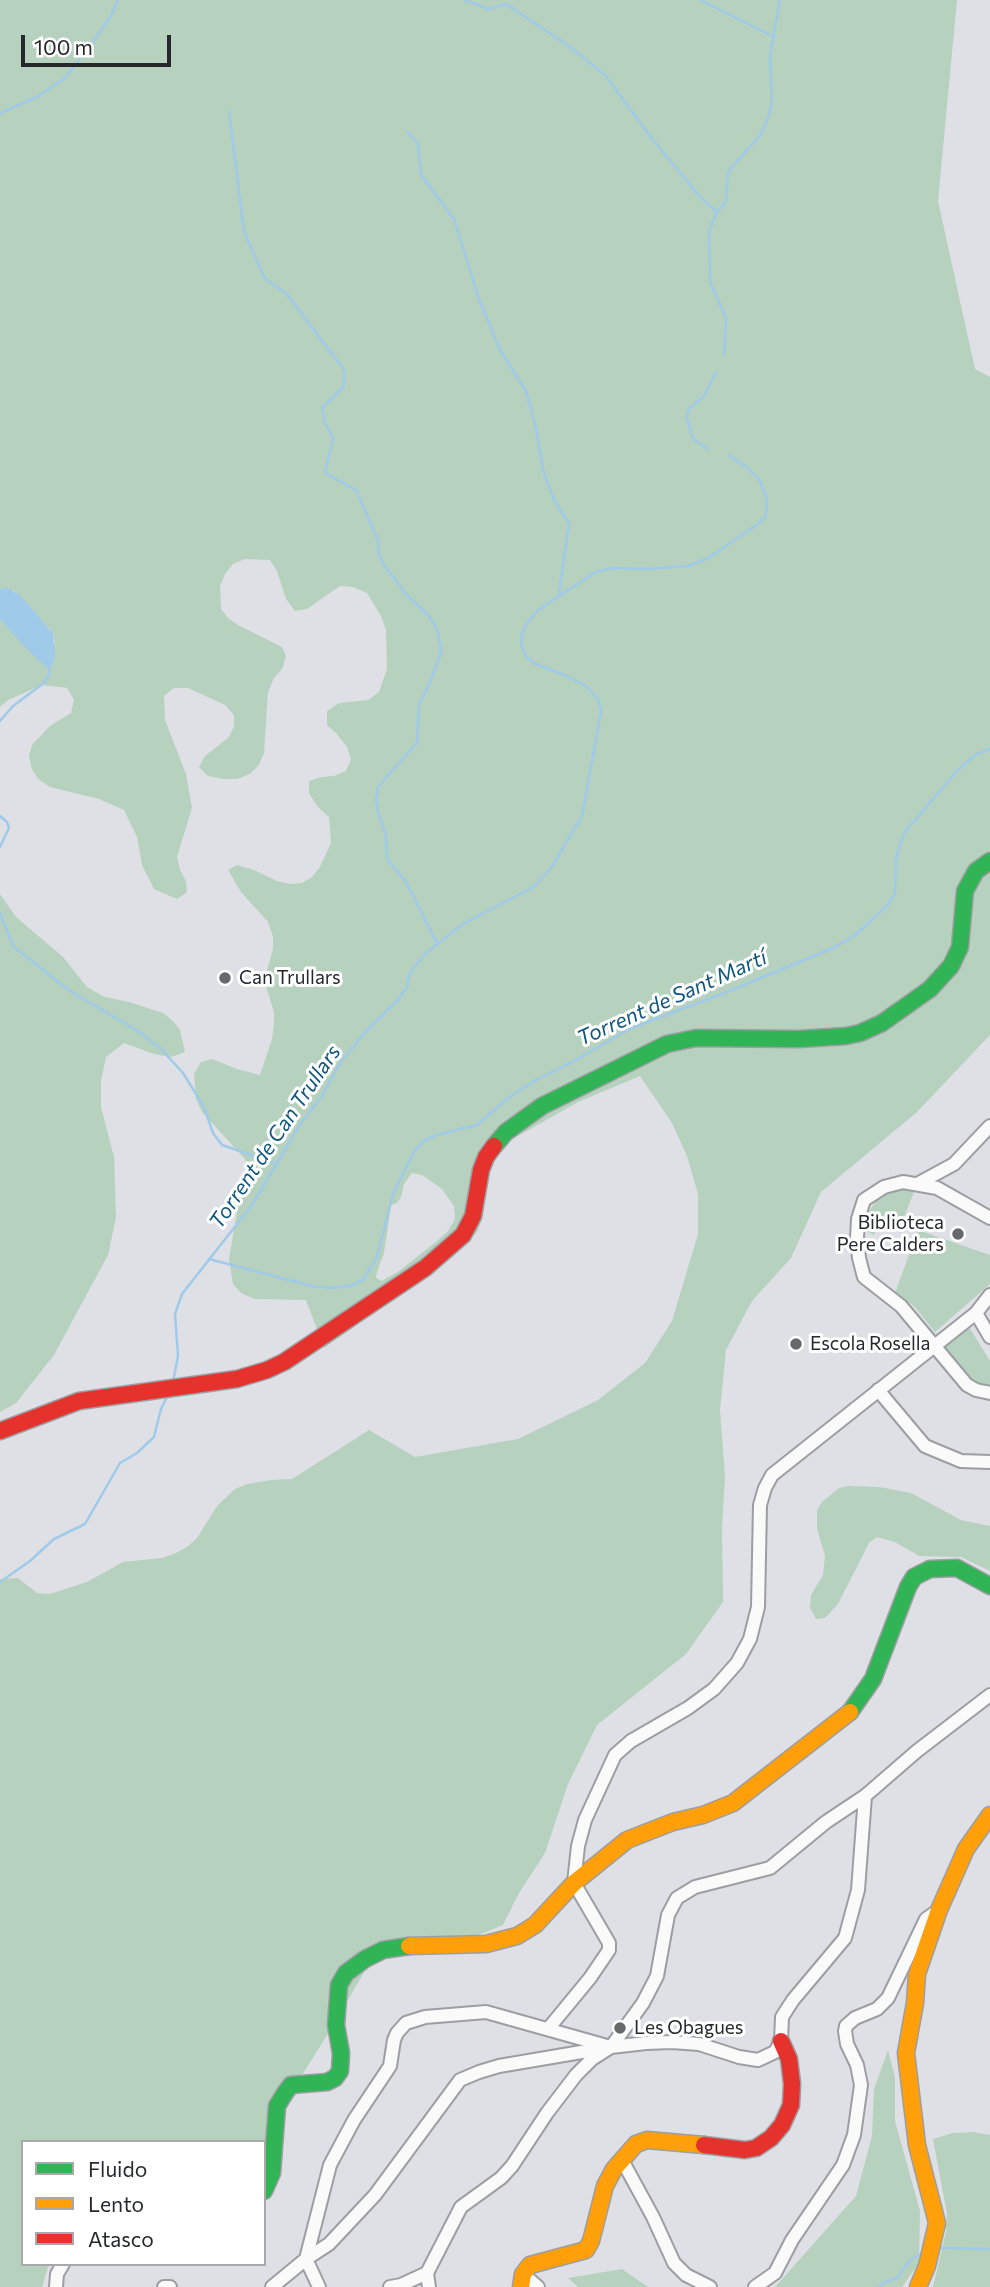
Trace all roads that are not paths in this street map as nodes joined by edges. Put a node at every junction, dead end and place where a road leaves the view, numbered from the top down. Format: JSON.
{"nodes":[{"id":1,"x":990,"y":861,"type":"edge"},
{"id":2,"x":990,"y":1126,"type":"edge"},
{"id":3,"x":919,"y":1183,"type":"junction"},
{"id":4,"x":990,"y":1218,"type":"edge"},
{"id":5,"x":990,"y":1296,"type":"edge"},
{"id":6,"x":975,"y":1313,"type":"junction"},
{"id":7,"x":990,"y":1337,"type":"edge"},
{"id":8,"x":935,"y":1344,"type":"junction"},
{"id":9,"x":878,"y":1390,"type":"junction"},
{"id":10,"x":990,"y":1393,"type":"edge"},
{"id":11,"x":0,"y":1431,"type":"edge"},
{"id":12,"x":990,"y":1462,"type":"edge"},
{"id":13,"x":990,"y":1586,"type":"edge"},
{"id":14,"x":990,"y":1695,"type":"edge"},
{"id":15,"x":865,"y":1796,"type":"junction"},
{"id":16,"x":990,"y":1815,"type":"edge"},
{"id":17,"x":574,"y":1883,"type":"junction"},
{"id":18,"x":939,"y":1910,"type":"junction"},
{"id":19,"x":548,"y":2029,"type":"junction"},
{"id":20,"x":781,"y":2041,"type":"junction"},
{"id":21,"x":611,"y":2047,"type":"junction"},
{"id":22,"x":622,"y":2160,"type":"junction"},
{"id":23,"x":266,"y":2186,"type":"edge"},
{"id":24,"x":306,"y":2259,"type":"junction"},
{"id":25,"x":62,"y":2266,"type":"edge"},
{"id":26,"x":427,"y":2273,"type":"junction"},
{"id":27,"x":522,"y":2281,"type":"edge"},
{"id":28,"x":56,"y":2287,"type":"edge"},
{"id":29,"x":272,"y":2287,"type":"edge"},
{"id":30,"x":319,"y":2287,"type":"edge"},
{"id":31,"x":390,"y":2287,"type":"edge"},
{"id":32,"x":429,"y":2287,"type":"edge"},
{"id":33,"x":538,"y":2287,"type":"edge"},
{"id":34,"x":710,"y":2287,"type":"edge"},
{"id":35,"x":755,"y":2287,"type":"edge"},
{"id":36,"x":918,"y":2287,"type":"edge"}],
"edges":[{"from":1,"to":11,"type":"street"},
{"from":2,"to":3,"type":"street"},
{"from":3,"to":4,"type":"street"},
{"from":3,"to":8,"type":"street"},
{"from":5,"to":6,"type":"street"},
{"from":6,"to":7,"type":"street"},
{"from":6,"to":8,"type":"street"},
{"from":8,"to":9,"type":"street"},
{"from":8,"to":10,"type":"street"},
{"from":9,"to":12,"type":"street"},
{"from":9,"to":17,"type":"street"},
{"from":13,"to":17,"type":"street"},
{"from":14,"to":15,"type":"street"},
{"from":15,"to":20,"type":"street"},
{"from":15,"to":21,"type":"street"},
{"from":16,"to":18,"type":"street"},
{"from":17,"to":19,"type":"street"},
{"from":17,"to":23,"type":"street"},
{"from":18,"to":35,"type":"street"},
{"from":18,"to":36,"type":"street"},
{"from":19,"to":21,"type":"street"},
{"from":19,"to":24,"type":"street"},
{"from":20,"to":21,"type":"street"},
{"from":20,"to":22,"type":"street"},
{"from":21,"to":24,"type":"street"},
{"from":21,"to":26,"type":"street"},
{"from":22,"to":27,"type":"street"},
{"from":22,"to":34,"type":"street"},
{"from":24,"to":29,"type":"street"},
{"from":24,"to":30,"type":"street"},
{"from":25,"to":28,"type":"street"},
{"from":26,"to":31,"type":"street"},
{"from":26,"to":32,"type":"street"},
{"from":27,"to":33,"type":"street"}]}
